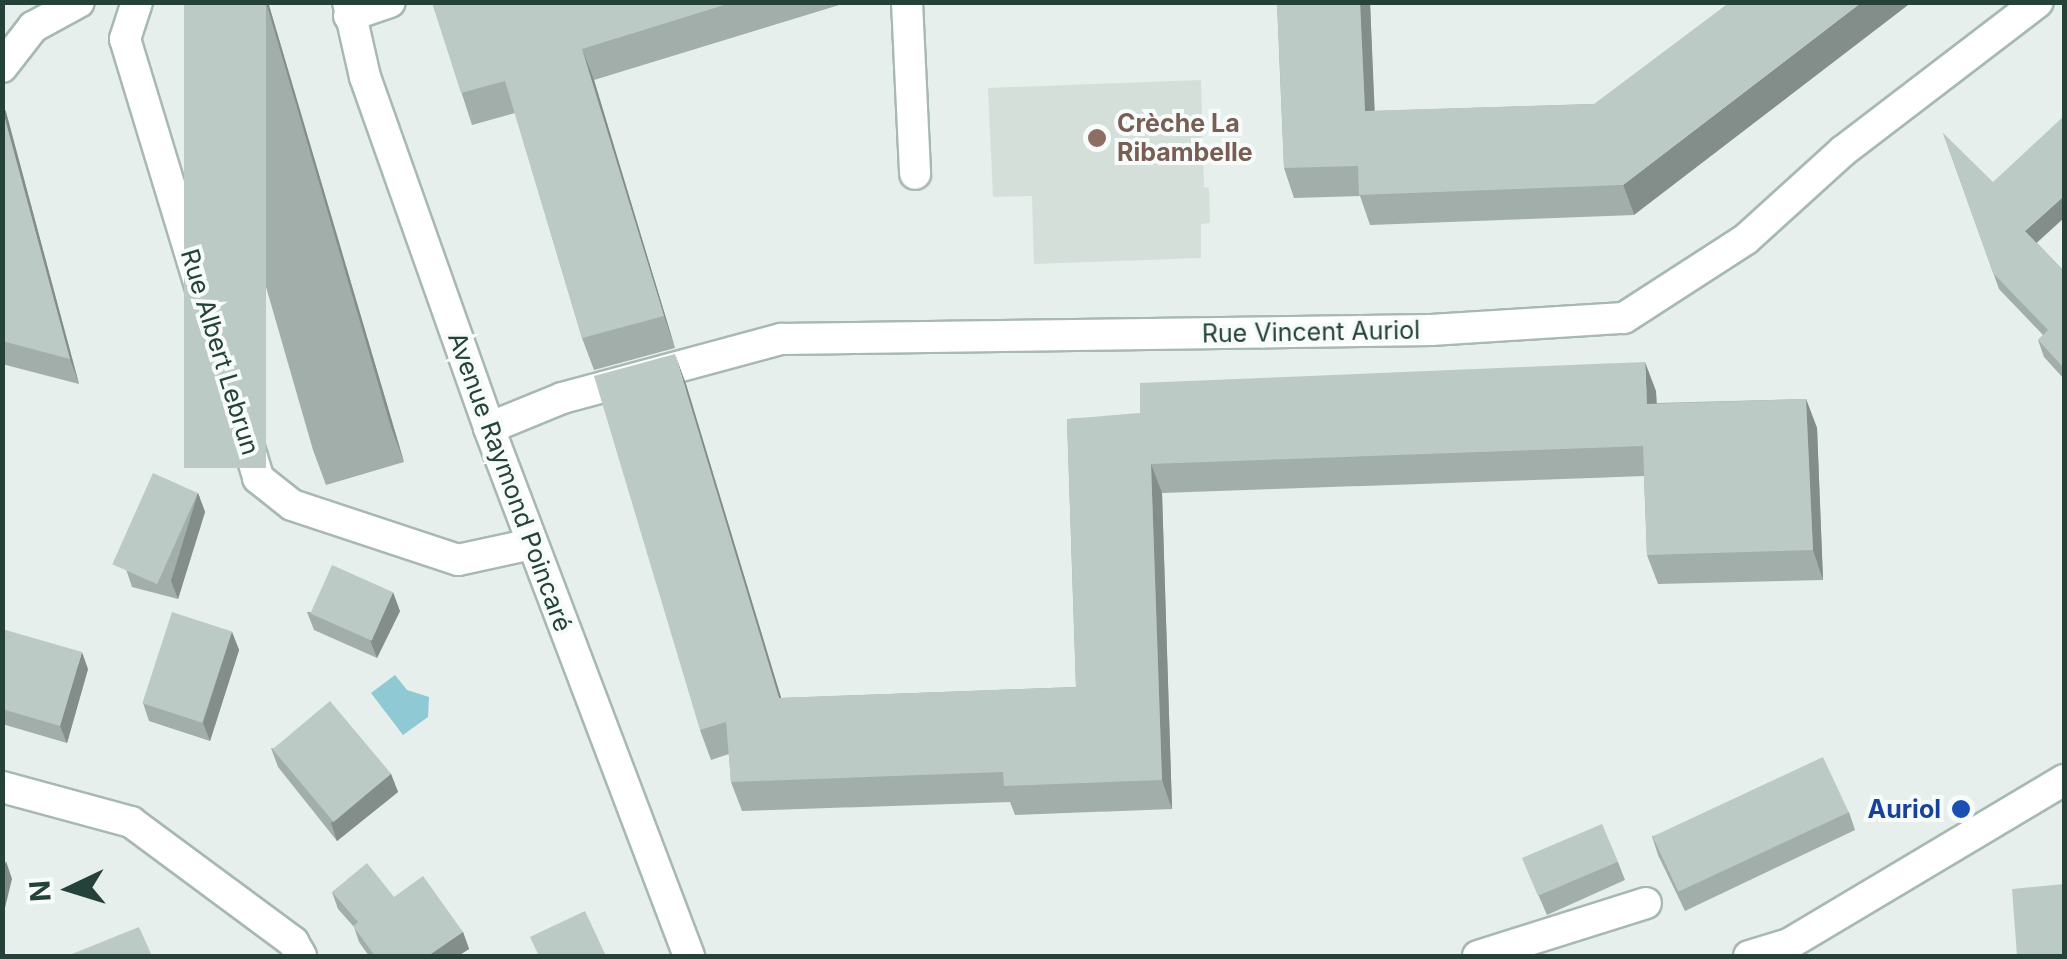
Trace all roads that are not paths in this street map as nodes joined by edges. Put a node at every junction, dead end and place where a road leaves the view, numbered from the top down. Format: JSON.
{"nodes":[{"id":1,"x":79,"y":2,"type":"edge"},
{"id":2,"x":136,"y":2,"type":"edge"},
{"id":3,"x":390,"y":2,"type":"edge"},
{"id":4,"x":907,"y":2,"type":"edge"},
{"id":5,"x":2038,"y":2,"type":"edge"},
{"id":6,"x":348,"y":9,"type":"edge"},
{"id":7,"x":2,"y":67,"type":"edge"},
{"id":8,"x":915,"y":174,"type":"dead end"},
{"id":9,"x":489,"y":428,"type":"junction"},
{"id":10,"x":532,"y":544,"type":"junction"},
{"id":11,"x":2064,"y":780,"type":"edge"},
{"id":12,"x":2,"y":788,"type":"edge"},
{"id":13,"x":1646,"y":903,"type":"dead end"},
{"id":14,"x":302,"y":956,"type":"edge"},
{"id":15,"x":689,"y":956,"type":"edge"},
{"id":16,"x":1478,"y":956,"type":"edge"},
{"id":17,"x":1749,"y":956,"type":"edge"}],
"edges":[{"from":1,"to":7,"type":"street"},
{"from":2,"to":10,"type":"street","name":"Rue Albert Lebrun"},
{"from":3,"to":6,"type":"street"},
{"from":4,"to":8,"type":"street"},
{"from":5,"to":9,"type":"street","name":"Rue Vincent Auriol"},
{"from":6,"to":9,"type":"street","name":"Avenue Raymond Poincaré"},
{"from":9,"to":10,"type":"street","name":"Avenue Raymond Poincaré"},
{"from":10,"to":15,"type":"street","name":"Avenue Raymond Poincaré"},
{"from":11,"to":17,"type":"street"},
{"from":12,"to":14,"type":"street"},
{"from":13,"to":16,"type":"street"}]}
